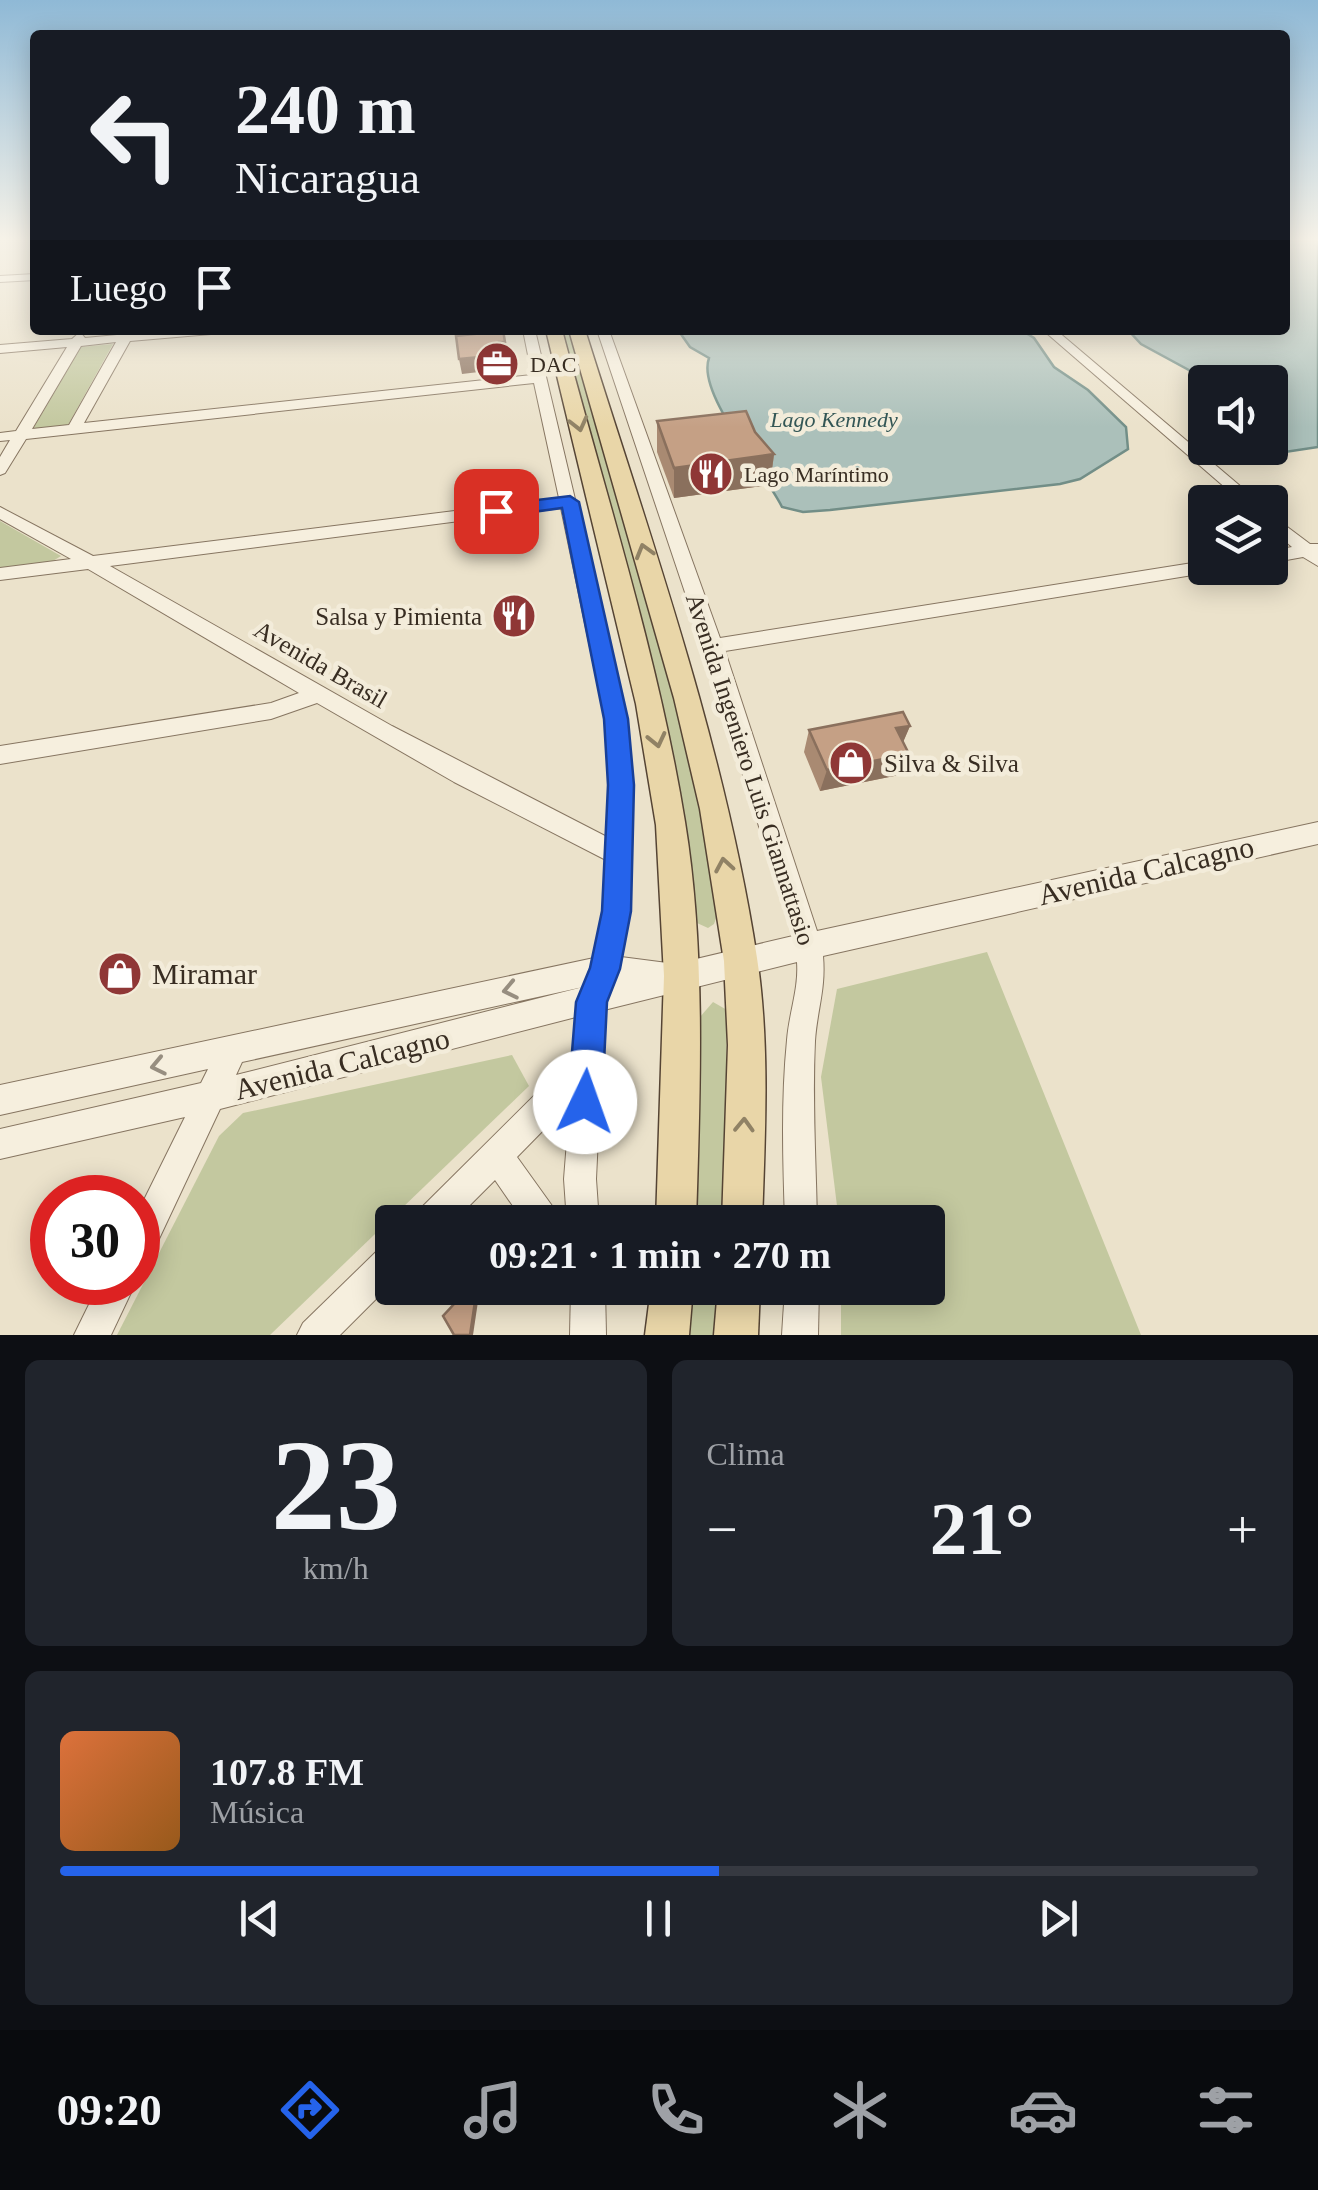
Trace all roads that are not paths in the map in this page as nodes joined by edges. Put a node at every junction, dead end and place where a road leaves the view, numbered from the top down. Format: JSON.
{"nodes":[{"id":1,"x":156,"y":335,"type":"edge"},
{"id":2,"x":530,"y":335,"type":"edge"},
{"id":3,"x":555,"y":335,"type":"edge"},
{"id":4,"x":578,"y":335,"type":"edge"},
{"id":5,"x":605,"y":335,"type":"edge"},
{"id":6,"x":1055,"y":335,"type":"edge"},
{"id":7,"x":80,"y":336,"type":"edge"},
{"id":8,"x":125,"y":338,"type":"junction"},
{"id":9,"x":0,"y":349,"type":"edge"},
{"id":10,"x":540,"y":378,"type":"junction"},
{"id":11,"x":73,"y":430,"type":"junction"},
{"id":12,"x":18,"y":436,"type":"junction"},
{"id":13,"x":0,"y":438,"type":"edge"},
{"id":14,"x":0,"y":470,"type":"edge"},
{"id":15,"x":1231,"y":485,"type":"edge"},
{"id":16,"x":570,"y":502,"type":"junction"},
{"id":17,"x":0,"y":512,"type":"edge"},
{"id":18,"x":1288,"y":533,"type":"edge"},
{"id":19,"x":1315,"y":553,"type":"edge"},
{"id":20,"x":1288,"y":555,"type":"edge"},
{"id":21,"x":93,"y":562,"type":"junction"},
{"id":22,"x":1188,"y":570,"type":"edge"},
{"id":23,"x":0,"y":574,"type":"edge"},
{"id":24,"x":713,"y":646,"type":"junction"},
{"id":25,"x":317,"y":695,"type":"junction"},
{"id":26,"x":0,"y":755,"type":"edge"},
{"id":27,"x":1318,"y":833,"type":"edge"},
{"id":28,"x":620,"y":855,"type":"junction"},
{"id":29,"x":810,"y":946,"type":"junction"},
{"id":30,"x":741,"y":961,"type":"junction"},
{"id":31,"x":605,"y":969,"type":"junction"},
{"id":32,"x":681,"y":976,"type":"junction"},
{"id":33,"x":592,"y":1002,"type":"junction"},
{"id":34,"x":233,"y":1050,"type":"junction"},
{"id":35,"x":587,"y":1064,"type":"junction"},
{"id":36,"x":215,"y":1095,"type":"junction"},
{"id":37,"x":0,"y":1100,"type":"edge"},
{"id":38,"x":0,"y":1144,"type":"edge"},
{"id":39,"x":498,"y":1157,"type":"junction"},
{"id":40,"x":160,"y":1203,"type":"edge"},
{"id":41,"x":449,"y":1205,"type":"edge"},
{"id":42,"x":531,"y":1205,"type":"edge"},
{"id":43,"x":582,"y":1205,"type":"edge"},
{"id":44,"x":676,"y":1205,"type":"edge"},
{"id":45,"x":742,"y":1205,"type":"edge"},
{"id":46,"x":801,"y":1205,"type":"edge"},
{"id":47,"x":375,"y":1277,"type":"edge"},
{"id":48,"x":107,"y":1305,"type":"edge"},
{"id":49,"x":588,"y":1305,"type":"edge"},
{"id":50,"x":671,"y":1305,"type":"edge"},
{"id":51,"x":737,"y":1305,"type":"edge"},
{"id":52,"x":801,"y":1305,"type":"edge"},
{"id":53,"x":92,"y":1335,"type":"edge"},
{"id":54,"x":316,"y":1335,"type":"edge"},
{"id":55,"x":588,"y":1335,"type":"edge"},
{"id":56,"x":668,"y":1335,"type":"edge"},
{"id":57,"x":736,"y":1335,"type":"edge"},
{"id":58,"x":800,"y":1335,"type":"edge"}],
"edges":[{"from":1,"to":8,"type":"street"},
{"from":2,"to":10,"type":"street"},
{"from":3,"to":32,"type":"main road","one_way":true},
{"from":30,"to":4,"type":"main road","name":"Avenida Ingeniero Luis Giannattasio","one_way":true},
{"from":5,"to":24,"type":"street","name":"Avenida Ingeniero Luis Giannattasio"},
{"from":6,"to":15,"type":"street"},
{"from":7,"to":8,"type":"street"},
{"from":7,"to":9,"type":"street"},
{"from":7,"to":12,"type":"street"},
{"from":8,"to":11,"type":"street"},
{"from":10,"to":11,"type":"street"},
{"from":10,"to":16,"type":"street"},
{"from":11,"to":12,"type":"street"},
{"from":12,"to":13,"type":"street"},
{"from":12,"to":14,"type":"street"},
{"from":16,"to":21,"type":"street"},
{"from":16,"to":28,"type":"street"},
{"from":17,"to":21,"type":"street","name":"Avenida Brasil"},
{"from":18,"to":19,"type":"street"},
{"from":19,"to":20,"type":"street"},
{"from":21,"to":23,"type":"street"},
{"from":21,"to":25,"type":"street","name":"Avenida Brasil"},
{"from":22,"to":24,"type":"street"},
{"from":24,"to":29,"type":"street","name":"Avenida Ingeniero Luis Giannattasio"},
{"from":25,"to":26,"type":"street"},
{"from":25,"to":28,"type":"street","name":"Avenida Brasil"},
{"from":27,"to":29,"type":"street","name":"Avenida Calcagno"},
{"from":28,"to":31,"type":"street"},
{"from":29,"to":30,"type":"street","name":"Avenida Calcagno"},
{"from":29,"to":46,"type":"street","name":"Avenida Ingeniero Luis Giannattasio"},
{"from":30,"to":32,"type":"street","name":"Avenida Calcagno"},
{"from":45,"to":30,"type":"main road","name":"Avenida Ingeniero Luis Giannattasio","one_way":true},
{"from":31,"to":32,"type":"street","name":"Avenida Calcagno"},
{"from":31,"to":33,"type":"street"},
{"from":31,"to":34,"type":"street","name":"Avenida Calcagno","one_way":true},
{"from":32,"to":33,"type":"street","name":"Avenida Calcagno"},
{"from":32,"to":44,"type":"main road"},
{"from":33,"to":35,"type":"street"},
{"from":33,"to":36,"type":"street","name":"Avenida Calcagno"},
{"from":34,"to":36,"type":"street"},
{"from":34,"to":37,"type":"street","name":"Avenida Calcagno","one_way":true},
{"from":35,"to":39,"type":"street"},
{"from":35,"to":43,"type":"street"},
{"from":36,"to":38,"type":"street","name":"Avenida Calcagno"},
{"from":36,"to":40,"type":"street"},
{"from":39,"to":41,"type":"street"},
{"from":39,"to":42,"type":"street"},
{"from":47,"to":54,"type":"street"},
{"from":48,"to":53,"type":"street"},
{"from":49,"to":55,"type":"street"},
{"from":50,"to":56,"type":"main road"},
{"from":51,"to":57,"type":"main road"},
{"from":52,"to":58,"type":"street"}]}
